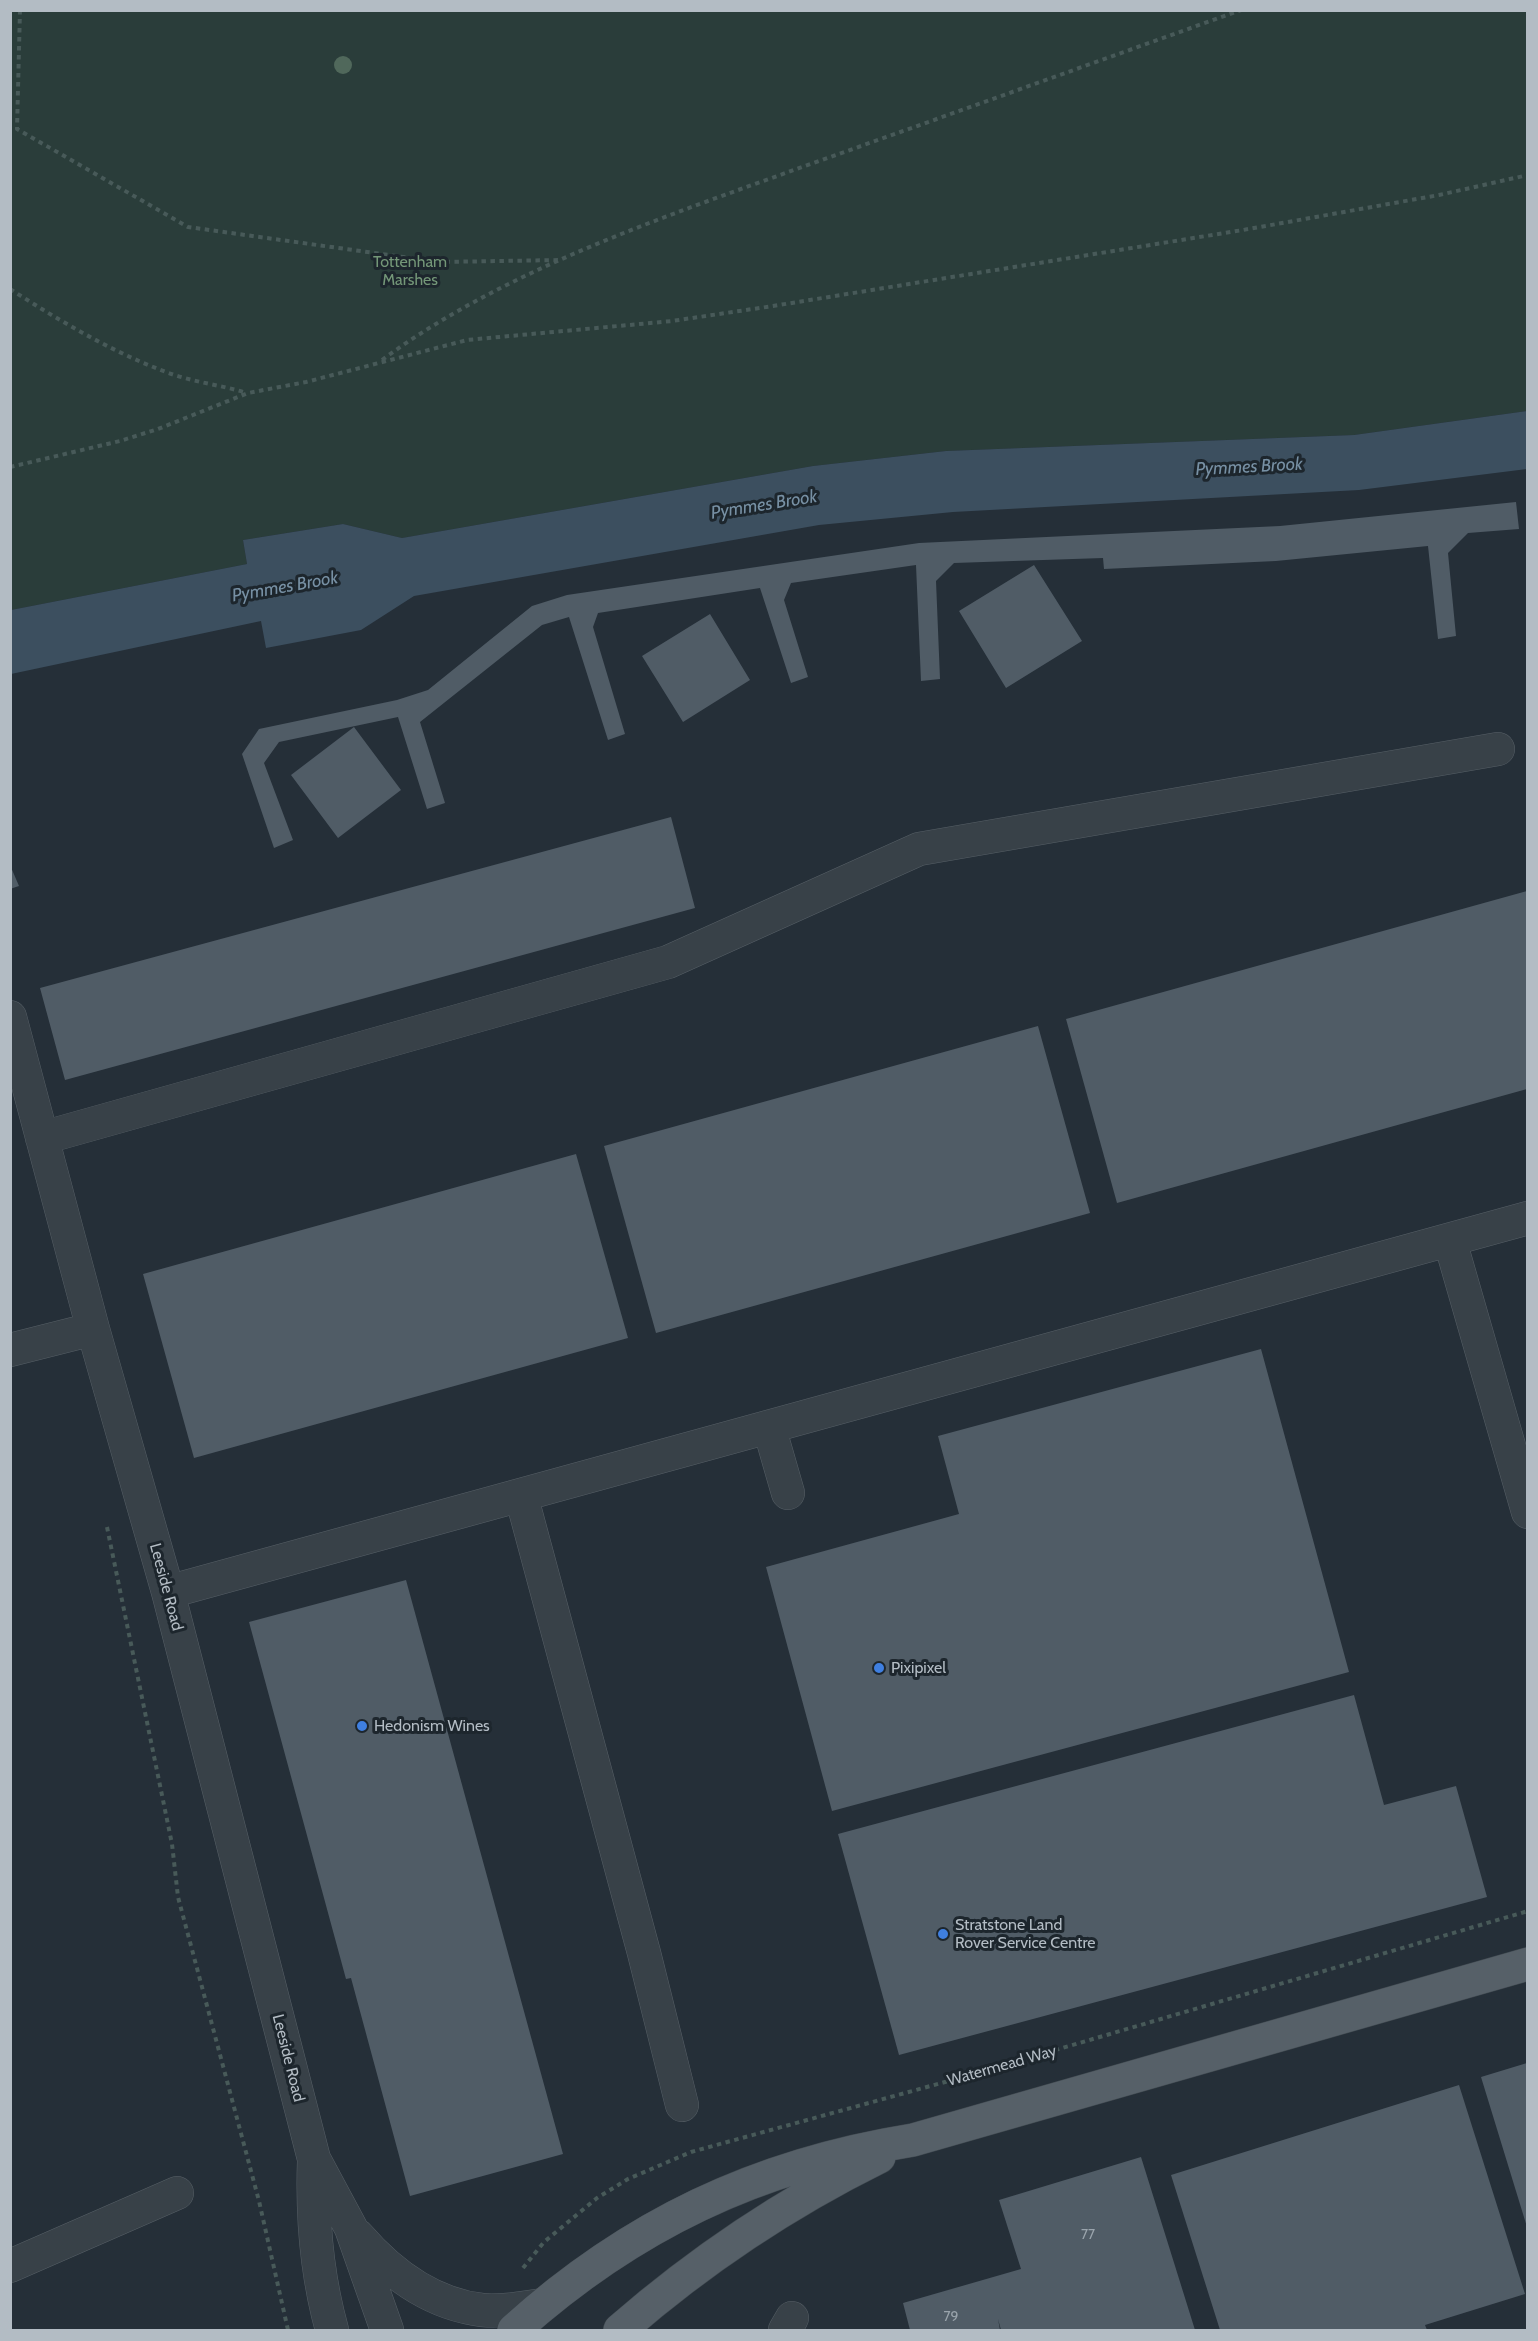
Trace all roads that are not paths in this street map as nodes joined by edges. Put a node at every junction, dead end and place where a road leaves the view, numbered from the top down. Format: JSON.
{"nodes":[{"id":1,"x":1498,"y":749,"type":"dead end"},
{"id":2,"x":10,"y":1017,"type":"edge"},
{"id":3,"x":42,"y":1138,"type":"junction"},
{"id":4,"x":1527,"y":1218,"type":"edge"},
{"id":5,"x":1450,"y":1241,"type":"junction"},
{"id":6,"x":93,"y":1329,"type":"junction"},
{"id":7,"x":10,"y":1350,"type":"edge"},
{"id":8,"x":769,"y":1428,"type":"junction"},
{"id":9,"x":788,"y":1493,"type":"dead end"},
{"id":10,"x":521,"y":1495,"type":"junction"},
{"id":11,"x":1527,"y":1512,"type":"edge"},
{"id":12,"x":168,"y":1592,"type":"junction"},
{"id":13,"x":1527,"y":1964,"type":"edge"},
{"id":14,"x":682,"y":2105,"type":"dead end"},
{"id":15,"x":912,"y":2140,"type":"junction"},
{"id":16,"x":314,"y":2159,"type":"junction"},
{"id":17,"x":177,"y":2193,"type":"dead end"},
{"id":18,"x":351,"y":2228,"type":"junction"},
{"id":19,"x":10,"y":2266,"type":"edge"},
{"id":20,"x":542,"y":2305,"type":"junction"},
{"id":21,"x":332,"y":2331,"type":"edge"},
{"id":22,"x":387,"y":2331,"type":"edge"},
{"id":23,"x":514,"y":2331,"type":"edge"},
{"id":24,"x":620,"y":2331,"type":"edge"}],
"edges":[{"from":1,"to":3,"type":"street"},
{"from":2,"to":3,"type":"street","name":"Leeside Road"},
{"from":3,"to":6,"type":"street","name":"Leeside Road"},
{"from":4,"to":5,"type":"street"},
{"from":5,"to":8,"type":"street"},
{"from":5,"to":11,"type":"street"},
{"from":6,"to":7,"type":"street"},
{"from":6,"to":12,"type":"street","name":"Leeside Road"},
{"from":8,"to":9,"type":"street"},
{"from":8,"to":10,"type":"street"},
{"from":10,"to":12,"type":"street"},
{"from":10,"to":14,"type":"street"},
{"from":12,"to":16,"type":"street","name":"Leeside Road"},
{"from":13,"to":15,"type":"main road"},
{"from":15,"to":20,"type":"main road"},
{"from":15,"to":24,"type":"main road"},
{"from":16,"to":18,"type":"street","name":"Leeside Road"},
{"from":16,"to":21,"type":"street","name":"Leeside Road"},
{"from":17,"to":19,"type":"street"},
{"from":18,"to":20,"type":"street","name":"Leeside Road"},
{"from":18,"to":22,"type":"street","name":"Leeside Road"},
{"from":20,"to":23,"type":"main road"}]}
